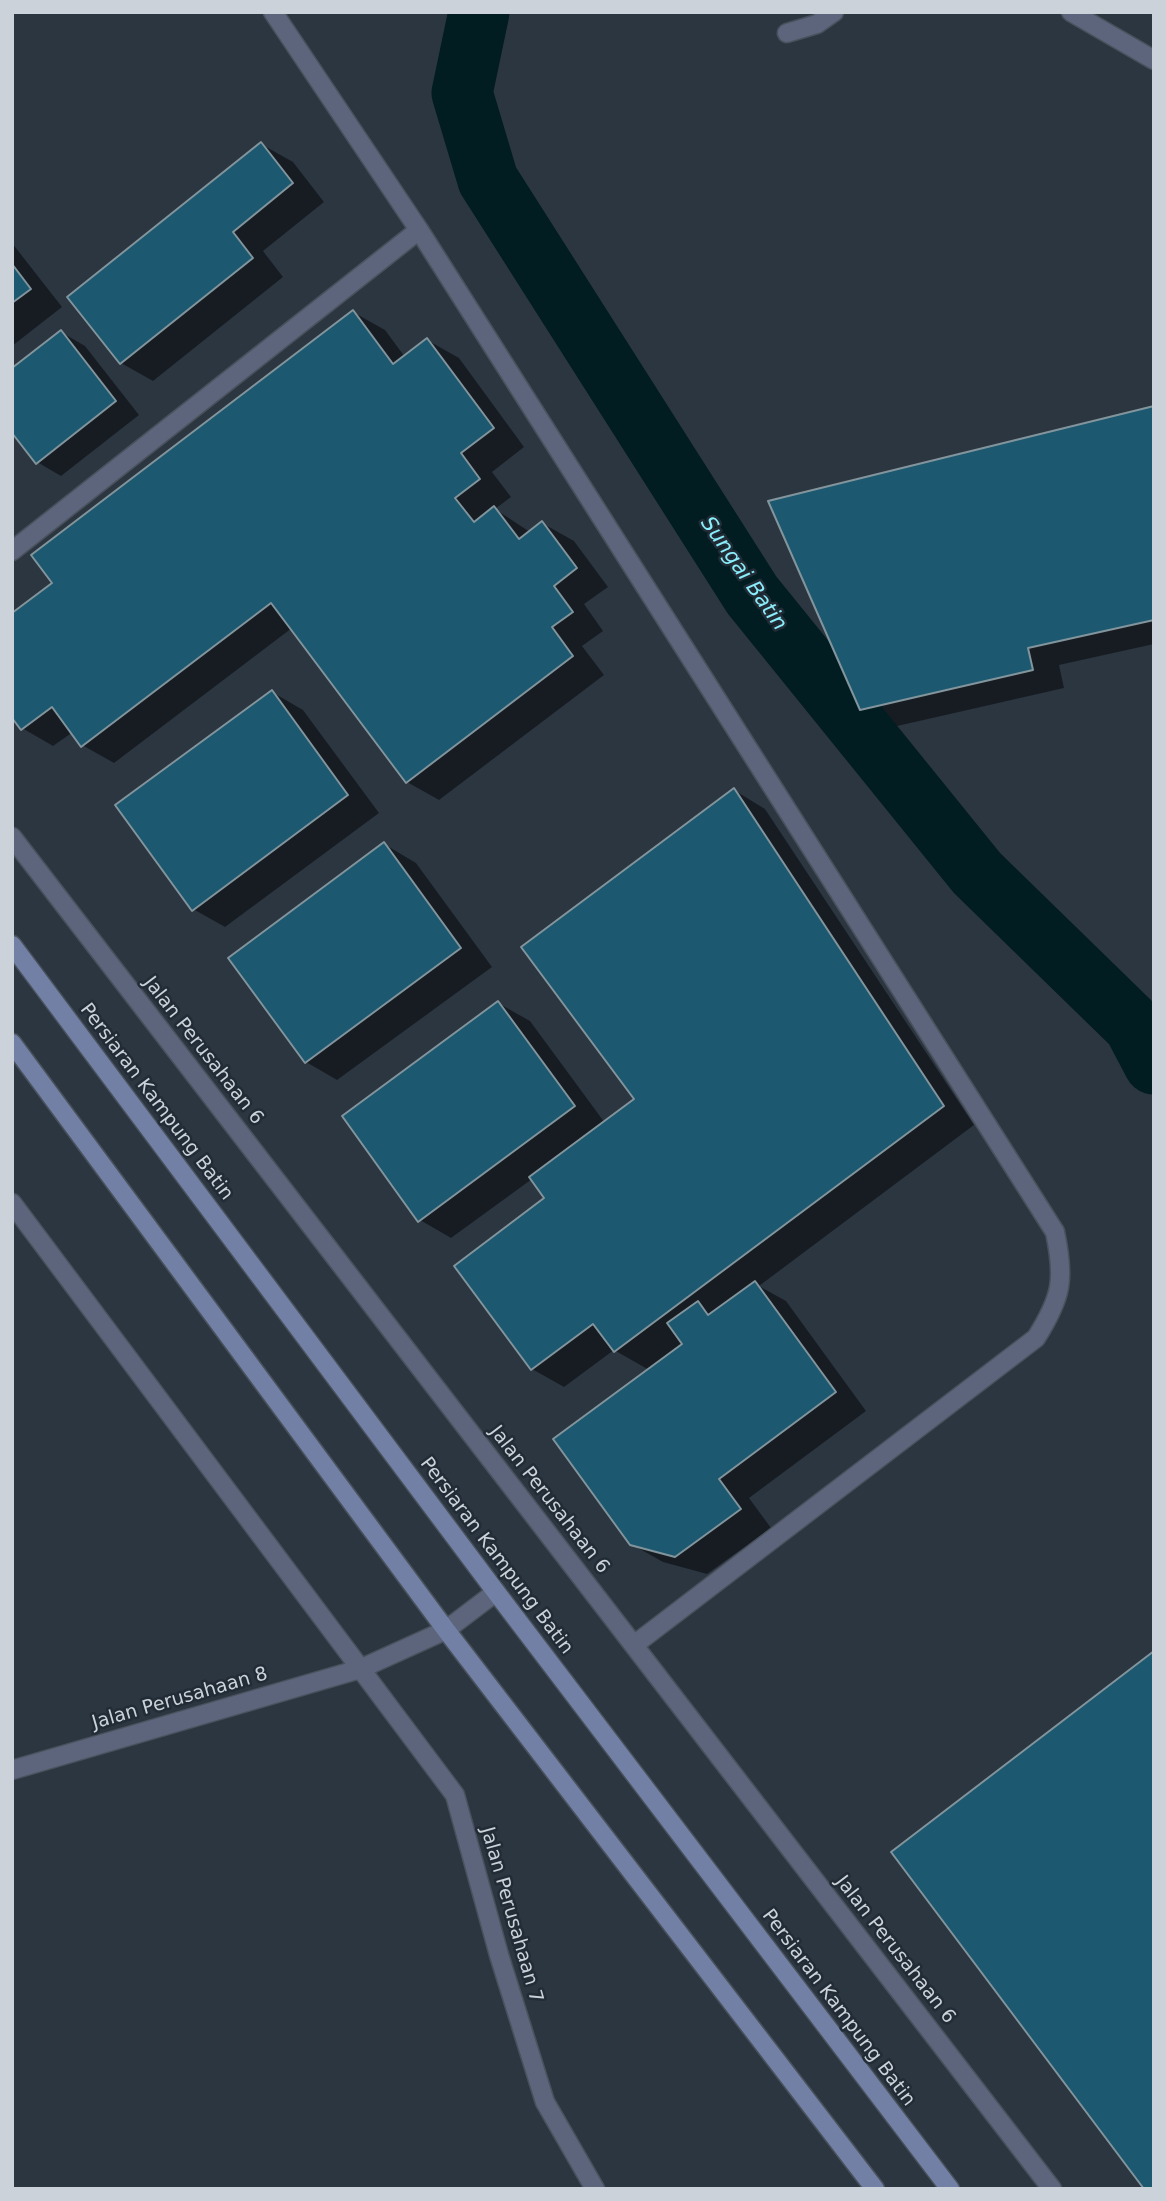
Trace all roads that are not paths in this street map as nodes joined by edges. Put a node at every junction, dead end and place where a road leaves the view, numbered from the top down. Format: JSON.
{"nodes":[{"id":1,"x":273,"y":12,"type":"edge"},
{"id":2,"x":834,"y":12,"type":"edge"},
{"id":3,"x":1071,"y":12,"type":"edge"},
{"id":4,"x":787,"y":33,"type":"dead end"},
{"id":5,"x":1154,"y":60,"type":"edge"},
{"id":6,"x":419,"y":230,"type":"junction"},
{"id":7,"x":12,"y":551,"type":"edge"},
{"id":8,"x":12,"y":837,"type":"edge"},
{"id":9,"x":12,"y":945,"type":"edge"},
{"id":10,"x":12,"y":1043,"type":"edge"},
{"id":11,"x":12,"y":1203,"type":"edge"},
{"id":12,"x":496,"y":1592,"type":"junction"},
{"id":13,"x":446,"y":1630,"type":"junction"},
{"id":14,"x":634,"y":1645,"type":"junction"},
{"id":15,"x":359,"y":1669,"type":"junction"},
{"id":16,"x":12,"y":1770,"type":"edge"},
{"id":17,"x":595,"y":2189,"type":"edge"},
{"id":18,"x":875,"y":2189,"type":"edge"},
{"id":19,"x":950,"y":2189,"type":"edge"},
{"id":20,"x":1052,"y":2189,"type":"edge"}],
"edges":[{"from":1,"to":6,"type":"street"},
{"from":2,"to":4,"type":"street"},
{"from":3,"to":5,"type":"street"},
{"from":6,"to":7,"type":"street"},
{"from":6,"to":14,"type":"street"},
{"from":8,"to":14,"type":"street","name":"Jalan Perusahaan 6"},
{"from":9,"to":12,"type":"street","name":"Persiaran Kampung Batin"},
{"from":10,"to":13,"type":"street"},
{"from":11,"to":15,"type":"street","name":"Jalan Perusahaan 7"},
{"from":12,"to":13,"type":"street","name":"Jalan Perusahaan 8"},
{"from":12,"to":19,"type":"street","name":"Persiaran Kampung Batin"},
{"from":13,"to":15,"type":"street","name":"Jalan Perusahaan 8"},
{"from":13,"to":18,"type":"street"},
{"from":14,"to":20,"type":"street","name":"Jalan Perusahaan 6"},
{"from":15,"to":16,"type":"street","name":"Jalan Perusahaan 8"},
{"from":15,"to":17,"type":"street","name":"Jalan Perusahaan 7"}]}
